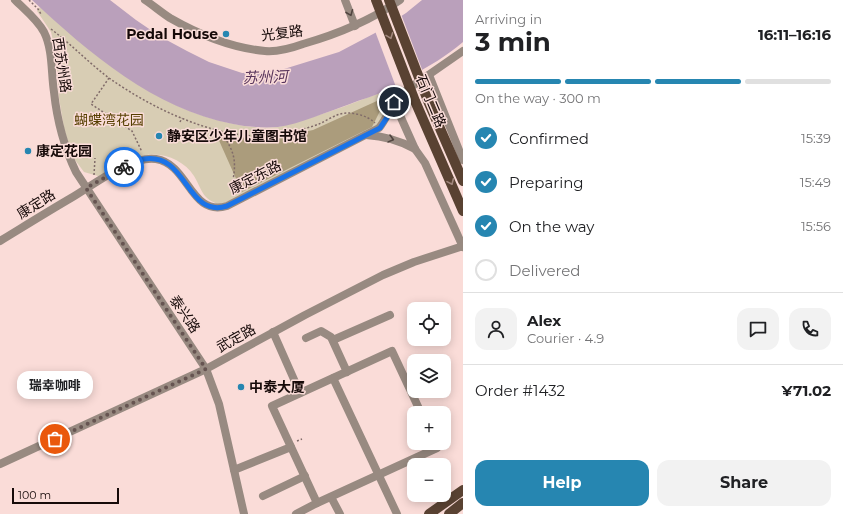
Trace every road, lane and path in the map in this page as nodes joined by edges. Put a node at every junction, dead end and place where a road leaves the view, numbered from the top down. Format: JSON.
{"nodes":[{"id":1,"x":14,"y":0,"type":"edge"},
{"id":2,"x":145,"y":0,"type":"edge"},
{"id":3,"x":345,"y":0,"type":"edge"},
{"id":4,"x":376,"y":0,"type":"edge"},
{"id":5,"x":389,"y":0,"type":"edge"},
{"id":6,"x":400,"y":0,"type":"edge"},
{"id":7,"x":36,"y":20,"type":"junction"},
{"id":8,"x":355,"y":26,"type":"junction"},
{"id":9,"x":463,"y":51,"type":"edge"},
{"id":10,"x":429,"y":75,"type":"junction"},
{"id":11,"x":109,"y":78,"type":"junction"},
{"id":12,"x":394,"y":102,"type":"junction"},
{"id":13,"x":182,"y":118,"type":"junction"},
{"id":14,"x":180,"y":122,"type":"dead end"},
{"id":15,"x":380,"y":128,"type":"junction"},
{"id":16,"x":220,"y":131,"type":"junction"},
{"id":17,"x":365,"y":135,"type":"junction"},
{"id":18,"x":415,"y":149,"type":"junction"},
{"id":19,"x":461,"y":150,"type":"edge"},
{"id":20,"x":95,"y":158,"type":"dead end"},
{"id":21,"x":145,"y":159,"type":"junction"},
{"id":22,"x":463,"y":160,"type":"edge"},
{"id":23,"x":425,"y":163,"type":"junction"},
{"id":24,"x":94,"y":174,"type":"dead end"},
{"id":25,"x":233,"y":180,"type":"dead end"},
{"id":26,"x":463,"y":181,"type":"edge"},
{"id":27,"x":86,"y":188,"type":"junction"},
{"id":28,"x":463,"y":211,"type":"edge"},
{"id":29,"x":0,"y":242,"type":"edge"},
{"id":30,"x":463,"y":247,"type":"edge"},
{"id":31,"x":390,"y":315,"type":"dead end"},
{"id":32,"x":273,"y":332,"type":"junction"},
{"id":33,"x":306,"y":338,"type":"dead end"},
{"id":34,"x":333,"y":340,"type":"junction"},
{"id":35,"x":206,"y":369,"type":"junction"},
{"id":36,"x":347,"y":372,"type":"junction"},
{"id":37,"x":333,"y":378,"type":"junction"},
{"id":38,"x":300,"y":393,"type":"junction"},
{"id":39,"x":418,"y":406,"type":"edge"},
{"id":40,"x":291,"y":447,"type":"junction"},
{"id":41,"x":433,"y":450,"type":"edge"},
{"id":42,"x":0,"y":464,"type":"edge"},
{"id":43,"x":234,"y":470,"type":"junction"},
{"id":44,"x":379,"y":475,"type":"junction"},
{"id":45,"x":305,"y":476,"type":"junction"},
{"id":46,"x":463,"y":490,"type":"edge"},
{"id":47,"x":263,"y":496,"type":"dead end"},
{"id":48,"x":331,"y":496,"type":"junction"},
{"id":49,"x":317,"y":503,"type":"junction"},
{"id":50,"x":463,"y":503,"type":"edge"},
{"id":51,"x":244,"y":514,"type":"edge"},
{"id":52,"x":296,"y":514,"type":"edge"},
{"id":53,"x":340,"y":514,"type":"edge"},
{"id":54,"x":397,"y":514,"type":"edge"},
{"id":55,"x":429,"y":514,"type":"edge"},
{"id":56,"x":449,"y":514,"type":"edge"}],
"edges":[{"from":1,"to":7,"type":"street","name":"西苏州路"},
{"from":2,"to":8,"type":"street","name":"光复路"},
{"from":3,"to":8,"type":"street","one_way":true},
{"from":4,"to":28,"type":"main road","name":"石门二路","one_way":true,"bridge":true},
{"from":5,"to":26,"type":"main road","name":"石门二路","bridge":true},
{"from":6,"to":8,"type":"street","name":"光复路"},
{"from":7,"to":11,"type":"path"},
{"from":7,"to":27,"type":"street","name":"西苏州路"},
{"from":9,"to":10,"type":"street"},
{"from":10,"to":12,"type":"street"},
{"from":10,"to":19,"type":"street","name":"石门二路"},
{"from":11,"to":13,"type":"path"},
{"from":11,"to":21,"type":"path"},
{"from":12,"to":15,"type":"street"},
{"from":12,"to":18,"type":"street"},
{"from":13,"to":14,"type":"path"},
{"from":13,"to":16,"type":"path"},
{"from":15,"to":16,"type":"path"},
{"from":15,"to":17,"type":"street","name":"康定东路"},
{"from":16,"to":25,"type":"path"},
{"from":17,"to":18,"type":"street","one_way":true},
{"from":17,"to":21,"type":"street","name":"康定东路"},
{"from":18,"to":23,"type":"street"},
{"from":19,"to":22,"type":"street","name":"石门二路"},
{"from":19,"to":23,"type":"street"},
{"from":20,"to":24,"type":"path"},
{"from":21,"to":27,"type":"street","name":"康定东路"},
{"from":23,"to":30,"type":"street"},
{"from":27,"to":29,"type":"street","name":"康定路"},
{"from":27,"to":35,"type":"street","name":"泰兴路"},
{"from":30,"to":32,"type":"street","name":"武定路"},
{"from":31,"to":34,"type":"street"},
{"from":32,"to":35,"type":"street","name":"武定路"},
{"from":32,"to":38,"type":"street"},
{"from":33,"to":34,"type":"street"},
{"from":34,"to":36,"type":"street"},
{"from":35,"to":42,"type":"street","name":"武定路"},
{"from":35,"to":43,"type":"street","name":"泰兴路"},
{"from":36,"to":37,"type":"street"},
{"from":36,"to":39,"type":"street"},
{"from":37,"to":38,"type":"street"},
{"from":37,"to":44,"type":"street"},
{"from":38,"to":40,"type":"street"},
{"from":40,"to":43,"type":"street"},
{"from":40,"to":45,"type":"street"},
{"from":41,"to":44,"type":"street"},
{"from":43,"to":51,"type":"street","name":"泰兴路"},
{"from":44,"to":48,"type":"street"},
{"from":44,"to":54,"type":"street"},
{"from":45,"to":47,"type":"street"},
{"from":45,"to":49,"type":"street"},
{"from":46,"to":55,"type":"main road"},
{"from":48,"to":49,"type":"street"},
{"from":48,"to":53,"type":"street"},
{"from":49,"to":52,"type":"street"},
{"from":50,"to":56,"type":"main road"}]}
